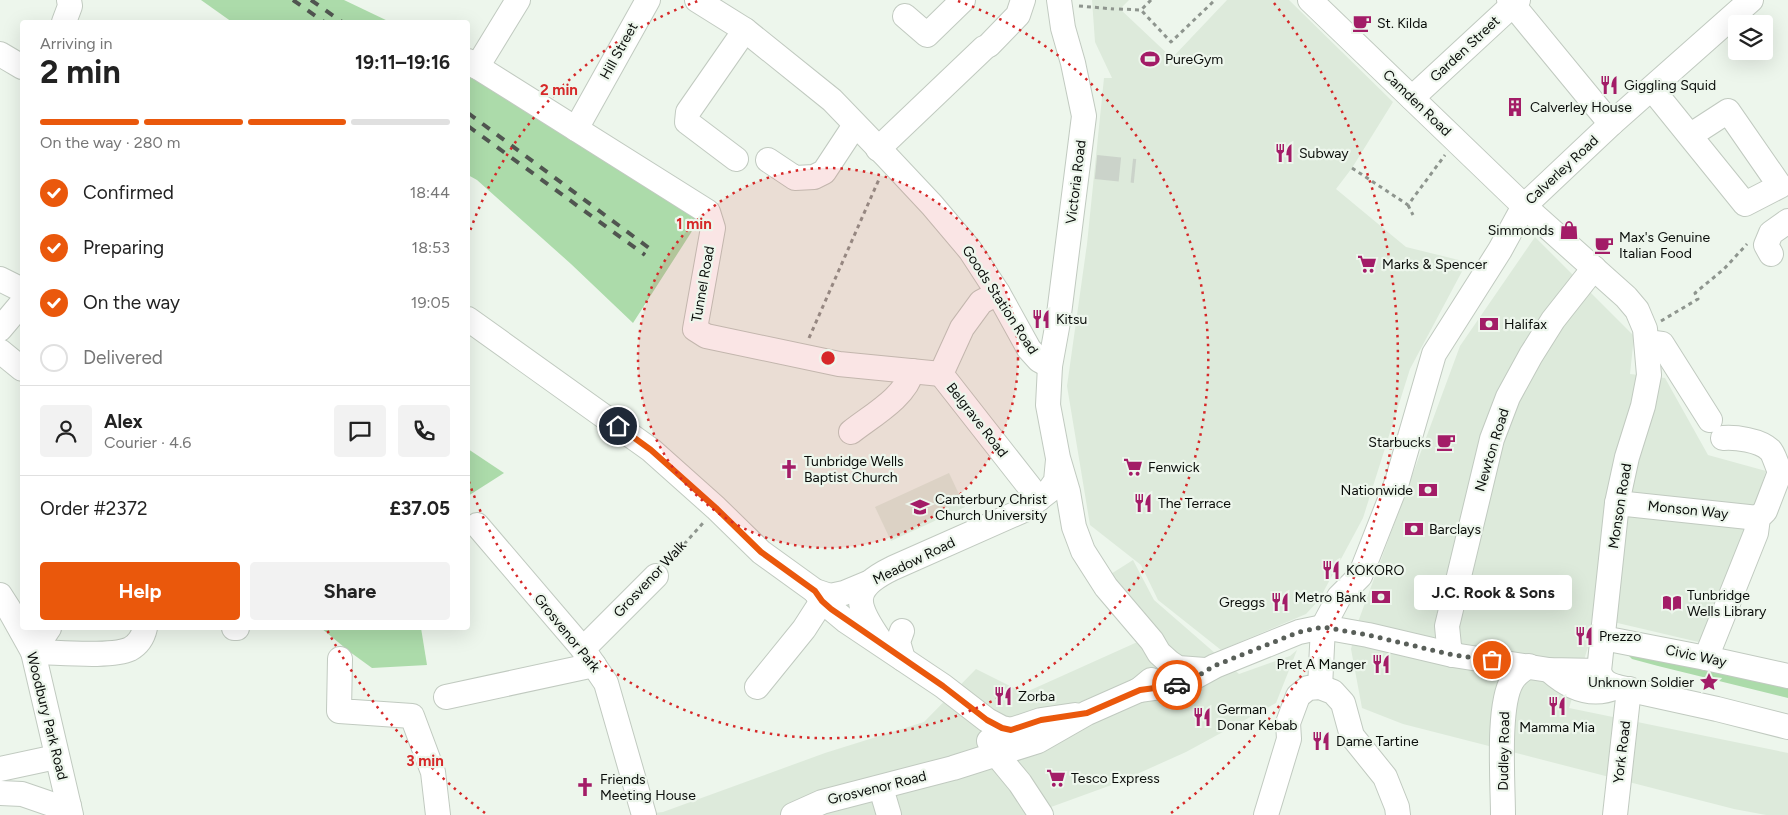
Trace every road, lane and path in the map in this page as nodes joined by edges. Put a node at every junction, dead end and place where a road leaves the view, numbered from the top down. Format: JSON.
{"nodes":[{"id":1,"x":68,"y":0,"type":"edge"},
{"id":2,"x":518,"y":0,"type":"edge"},
{"id":3,"x":648,"y":0,"type":"edge"},
{"id":4,"x":963,"y":0,"type":"edge"},
{"id":5,"x":1059,"y":0,"type":"edge"},
{"id":6,"x":1151,"y":0,"type":"edge"},
{"id":7,"x":1215,"y":0,"type":"edge"},
{"id":8,"x":1310,"y":0,"type":"edge"},
{"id":9,"x":1750,"y":0,"type":"edge"},
{"id":10,"x":703,"y":1,"type":"edge"},
{"id":11,"x":1021,"y":1,"type":"edge"},
{"id":12,"x":1513,"y":1,"type":"edge"},
{"id":13,"x":1093,"y":7,"type":"dead end"},
{"id":14,"x":1114,"y":9,"type":"dead end"},
{"id":15,"x":1120,"y":9,"type":"dead end"},
{"id":16,"x":1141,"y":10,"type":"junction"},
{"id":17,"x":905,"y":16,"type":"dead end"},
{"id":18,"x":65,"y":20,"type":"edge"},
{"id":19,"x":745,"y":30,"type":"junction"},
{"id":20,"x":0,"y":54,"type":"edge"},
{"id":21,"x":472,"y":64,"type":"edge"},
{"id":22,"x":20,"y":66,"type":"edge"},
{"id":23,"x":1652,"y":89,"type":"junction"},
{"id":24,"x":1412,"y":98,"type":"junction"},
{"id":25,"x":1611,"y":124,"type":"junction"},
{"id":26,"x":855,"y":125,"type":"junction"},
{"id":27,"x":576,"y":129,"type":"junction"},
{"id":28,"x":1691,"y":135,"type":"dead end"},
{"id":29,"x":1456,"y":140,"type":"junction"},
{"id":30,"x":882,"y":153,"type":"junction"},
{"id":31,"x":736,"y":159,"type":"dead end"},
{"id":32,"x":768,"y":160,"type":"dead end"},
{"id":33,"x":1352,"y":168,"type":"dead end"},
{"id":34,"x":1408,"y":205,"type":"junction"},
{"id":35,"x":1524,"y":206,"type":"junction"},
{"id":36,"x":1413,"y":215,"type":"dead end"},
{"id":37,"x":1788,"y":221,"type":"edge"},
{"id":38,"x":1753,"y":238,"type":"dead end"},
{"id":39,"x":1771,"y":254,"type":"dead end"},
{"id":40,"x":1594,"y":268,"type":"junction"},
{"id":41,"x":0,"y":279,"type":"edge"},
{"id":42,"x":20,"y":289,"type":"edge"},
{"id":43,"x":998,"y":293,"type":"junction"},
{"id":44,"x":20,"y":305,"type":"edge"},
{"id":45,"x":470,"y":320,"type":"edge"},
{"id":46,"x":0,"y":329,"type":"edge"},
{"id":47,"x":1646,"y":336,"type":"junction"},
{"id":48,"x":0,"y":351,"type":"edge"},
{"id":49,"x":801,"y":357,"type":"junction"},
{"id":50,"x":1050,"y":366,"type":"junction"},
{"id":51,"x":20,"y":367,"type":"edge"},
{"id":52,"x":912,"y":371,"type":"junction"},
{"id":53,"x":941,"y":374,"type":"junction"},
{"id":54,"x":851,"y":432,"type":"dead end"},
{"id":55,"x":1788,"y":449,"type":"edge"},
{"id":56,"x":1058,"y":458,"type":"junction"},
{"id":57,"x":1780,"y":472,"type":"junction"},
{"id":58,"x":1617,"y":503,"type":"junction"},
{"id":59,"x":1032,"y":504,"type":"junction"},
{"id":60,"x":716,"y":508,"type":"junction"},
{"id":61,"x":1758,"y":518,"type":"junction"},
{"id":62,"x":477,"y":525,"type":"dead end"},
{"id":63,"x":1074,"y":527,"type":"junction"},
{"id":64,"x":656,"y":576,"type":"joint"},
{"id":65,"x":868,"y":583,"type":"junction"},
{"id":66,"x":818,"y":596,"type":"junction"},
{"id":67,"x":3,"y":606,"type":"edge"},
{"id":68,"x":1323,"y":627,"type":"junction"},
{"id":69,"x":48,"y":630,"type":"edge"},
{"id":70,"x":144,"y":630,"type":"edge"},
{"id":71,"x":902,"y":631,"type":"dead end"},
{"id":72,"x":1603,"y":638,"type":"junction"},
{"id":73,"x":883,"y":646,"type":"junction"},
{"id":74,"x":33,"y":652,"type":"junction"},
{"id":75,"x":1159,"y":653,"type":"junction"},
{"id":76,"x":1453,"y":655,"type":"junction"},
{"id":77,"x":589,"y":657,"type":"junction"},
{"id":78,"x":1706,"y":658,"type":"junction"},
{"id":79,"x":340,"y":659,"type":"dead end"},
{"id":80,"x":903,"y":659,"type":"junction"},
{"id":81,"x":1539,"y":668,"type":"junction"},
{"id":82,"x":1205,"y":670,"type":"junction"},
{"id":83,"x":1599,"y":671,"type":"junction"},
{"id":84,"x":1788,"y":676,"type":"edge"},
{"id":85,"x":757,"y":687,"type":"dead end"},
{"id":86,"x":1320,"y":688,"type":"junction"},
{"id":87,"x":1623,"y":688,"type":"junction"},
{"id":88,"x":1140,"y":690,"type":"junction"},
{"id":89,"x":446,"y":698,"type":"dead end"},
{"id":90,"x":972,"y":709,"type":"junction"},
{"id":91,"x":1087,"y":713,"type":"junction"},
{"id":92,"x":1788,"y":727,"type":"edge"},
{"id":93,"x":1038,"y":741,"type":"junction"},
{"id":94,"x":996,"y":754,"type":"junction"},
{"id":95,"x":56,"y":756,"type":"junction"},
{"id":96,"x":962,"y":765,"type":"junction"},
{"id":97,"x":0,"y":769,"type":"edge"},
{"id":98,"x":1018,"y":781,"type":"junction"},
{"id":99,"x":881,"y":788,"type":"junction"},
{"id":100,"x":0,"y":793,"type":"edge"},
{"id":101,"x":70,"y":811,"type":"edge"},
{"id":102,"x":1035,"y":813,"type":"edge"},
{"id":103,"x":438,"y":815,"type":"edge"},
{"id":104,"x":644,"y":815,"type":"edge"},
{"id":105,"x":793,"y":815,"type":"edge"},
{"id":106,"x":889,"y":815,"type":"edge"},
{"id":107,"x":1266,"y":815,"type":"edge"},
{"id":108,"x":1398,"y":815,"type":"edge"},
{"id":109,"x":1503,"y":815,"type":"edge"},
{"id":110,"x":1615,"y":815,"type":"edge"}],
"edges":[{"from":1,"to":18,"type":"street"},
{"from":2,"to":21,"type":"street"},
{"from":3,"to":27,"type":"street","name":"Hill Street"},
{"from":4,"to":17,"type":"street"},
{"from":5,"to":50,"type":"street","name":"Victoria Road"},
{"from":6,"to":16,"type":"path"},
{"from":7,"to":16,"type":"path"},
{"from":8,"to":24,"type":"street","name":"Camden Road"},
{"from":9,"to":23,"type":"street","name":"Calverley Road"},
{"from":10,"to":19,"type":"street","name":"Goods Station Road"},
{"from":11,"to":30,"type":"street"},
{"from":12,"to":24,"type":"street","name":"Garden Street"},
{"from":12,"to":25,"type":"street"},
{"from":13,"to":14,"type":"path"},
{"from":15,"to":16,"type":"path"},
{"from":19,"to":26,"type":"street","name":"Goods Station Road"},
{"from":19,"to":31,"type":"street"},
{"from":20,"to":22,"type":"street"},
{"from":21,"to":27,"type":"street","name":"Tunnel Road"},
{"from":23,"to":25,"type":"street","name":"Calverley Road"},
{"from":23,"to":28,"type":"street"},
{"from":24,"to":29,"type":"street","name":"Camden Road"},
{"from":25,"to":35,"type":"street","name":"Calverley Road"},
{"from":26,"to":30,"type":"street","name":"Goods Station Road"},
{"from":26,"to":32,"type":"street"},
{"from":27,"to":49,"type":"street","name":"Tunnel Road"},
{"from":29,"to":34,"type":"path"},
{"from":29,"to":35,"type":"street","name":"Camden Road"},
{"from":30,"to":43,"type":"street","name":"Goods Station Road"},
{"from":30,"to":49,"type":"path"},
{"from":33,"to":34,"type":"path"},
{"from":34,"to":36,"type":"path"},
{"from":35,"to":40,"type":"street","name":"Monson Road"},
{"from":35,"to":68,"type":"street","name":"Calverley Road"},
{"from":37,"to":39,"type":"street"},
{"from":38,"to":47,"type":"path"},
{"from":40,"to":47,"type":"street","name":"Monson Road"},
{"from":40,"to":76,"type":"street","name":"Newton Road"},
{"from":41,"to":42,"type":"street"},
{"from":43,"to":50,"type":"street","name":"Goods Station Road"},
{"from":43,"to":53,"type":"street","name":"Belgrave Road"},
{"from":44,"to":46,"type":"street"},
{"from":45,"to":60,"type":"street","name":"Grosvenor Road"},
{"from":47,"to":57,"type":"street"},
{"from":47,"to":58,"type":"street","name":"Monson Road"},
{"from":48,"to":51,"type":"street"},
{"from":49,"to":52,"type":"street","name":"Tunnel Road"},
{"from":50,"to":56,"type":"street","name":"Goods Station Road"},
{"from":52,"to":53,"type":"street","name":"Tunnel Road"},
{"from":52,"to":54,"type":"street"},
{"from":53,"to":59,"type":"street","name":"Belgrave Road"},
{"from":55,"to":57,"type":"street"},
{"from":56,"to":59,"type":"street","name":"Meadow Road"},
{"from":56,"to":63,"type":"street","name":"Goods Station Road"},
{"from":57,"to":61,"type":"street"},
{"from":58,"to":61,"type":"street","name":"Monson Way"},
{"from":58,"to":72,"type":"street","name":"Monson Road"},
{"from":59,"to":63,"type":"street","name":"Meadow Road"},
{"from":59,"to":65,"type":"street","name":"Meadow Road"},
{"from":60,"to":64,"type":"path","name":"Grosvenor Walk"},
{"from":60,"to":66,"type":"street","name":"Grosvenor Road"},
{"from":61,"to":78,"type":"street"},
{"from":62,"to":77,"type":"street","name":"Grosvenor Park"},
{"from":63,"to":75,"type":"street","name":"Goods Station Road"},
{"from":64,"to":77,"type":"street","name":"Grosvenor Walk"},
{"from":65,"to":66,"type":"street"},
{"from":65,"to":73,"type":"street","name":"Meadow Road"},
{"from":66,"to":73,"type":"street","name":"Grosvenor Road"},
{"from":66,"to":85,"type":"street"},
{"from":67,"to":74,"type":"street","name":"Woodbury Park Road"},
{"from":68,"to":76,"type":"street"},
{"from":68,"to":82,"type":"street","name":"Grosvenor Road"},
{"from":68,"to":86,"type":"street"},
{"from":69,"to":74,"type":"street"},
{"from":70,"to":74,"type":"street"},
{"from":71,"to":80,"type":"street"},
{"from":72,"to":78,"type":"street","name":"Civic Way"},
{"from":72,"to":83,"type":"street","name":"Monson Road"},
{"from":73,"to":80,"type":"street","name":"Grosvenor Road"},
{"from":74,"to":95,"type":"street","name":"Woodbury Park Road"},
{"from":75,"to":82,"type":"street","name":"Grosvenor Road"},
{"from":75,"to":88,"type":"street","name":"Grosvenor Road"},
{"from":76,"to":81,"type":"street"},
{"from":77,"to":89,"type":"street"},
{"from":77,"to":104,"type":"street","name":"Grosvenor Park"},
{"from":78,"to":84,"type":"street","name":"Civic Way"},
{"from":79,"to":103,"type":"street"},
{"from":80,"to":90,"type":"street","name":"Grosvenor Road"},
{"from":81,"to":83,"type":"street"},
{"from":81,"to":87,"type":"street"},
{"from":81,"to":109,"type":"street","name":"Dudley Road"},
{"from":82,"to":88,"type":"street","name":"Grosvenor Road"},
{"from":83,"to":87,"type":"street"},
{"from":86,"to":107,"type":"street"},
{"from":86,"to":108,"type":"street"},
{"from":87,"to":92,"type":"street"},
{"from":87,"to":110,"type":"street","name":"York Road"},
{"from":88,"to":91,"type":"street","name":"Grosvenor Road"},
{"from":90,"to":91,"type":"street","name":"Grosvenor Road"},
{"from":90,"to":94,"type":"street"},
{"from":90,"to":96,"type":"street"},
{"from":91,"to":93,"type":"street","name":"Grosvenor Road"},
{"from":93,"to":94,"type":"street","name":"Grosvenor Road"},
{"from":93,"to":98,"type":"street","name":"Grosvenor Road"},
{"from":94,"to":96,"type":"street","name":"Grosvenor Road"},
{"from":94,"to":98,"type":"street"},
{"from":95,"to":97,"type":"street"},
{"from":95,"to":101,"type":"street","name":"Woodbury Park Road"},
{"from":96,"to":99,"type":"street","name":"Grosvenor Road"},
{"from":98,"to":102,"type":"street"},
{"from":99,"to":105,"type":"street","name":"Grosvenor Road"},
{"from":99,"to":106,"type":"street"},
{"from":100,"to":101,"type":"street"}]}
